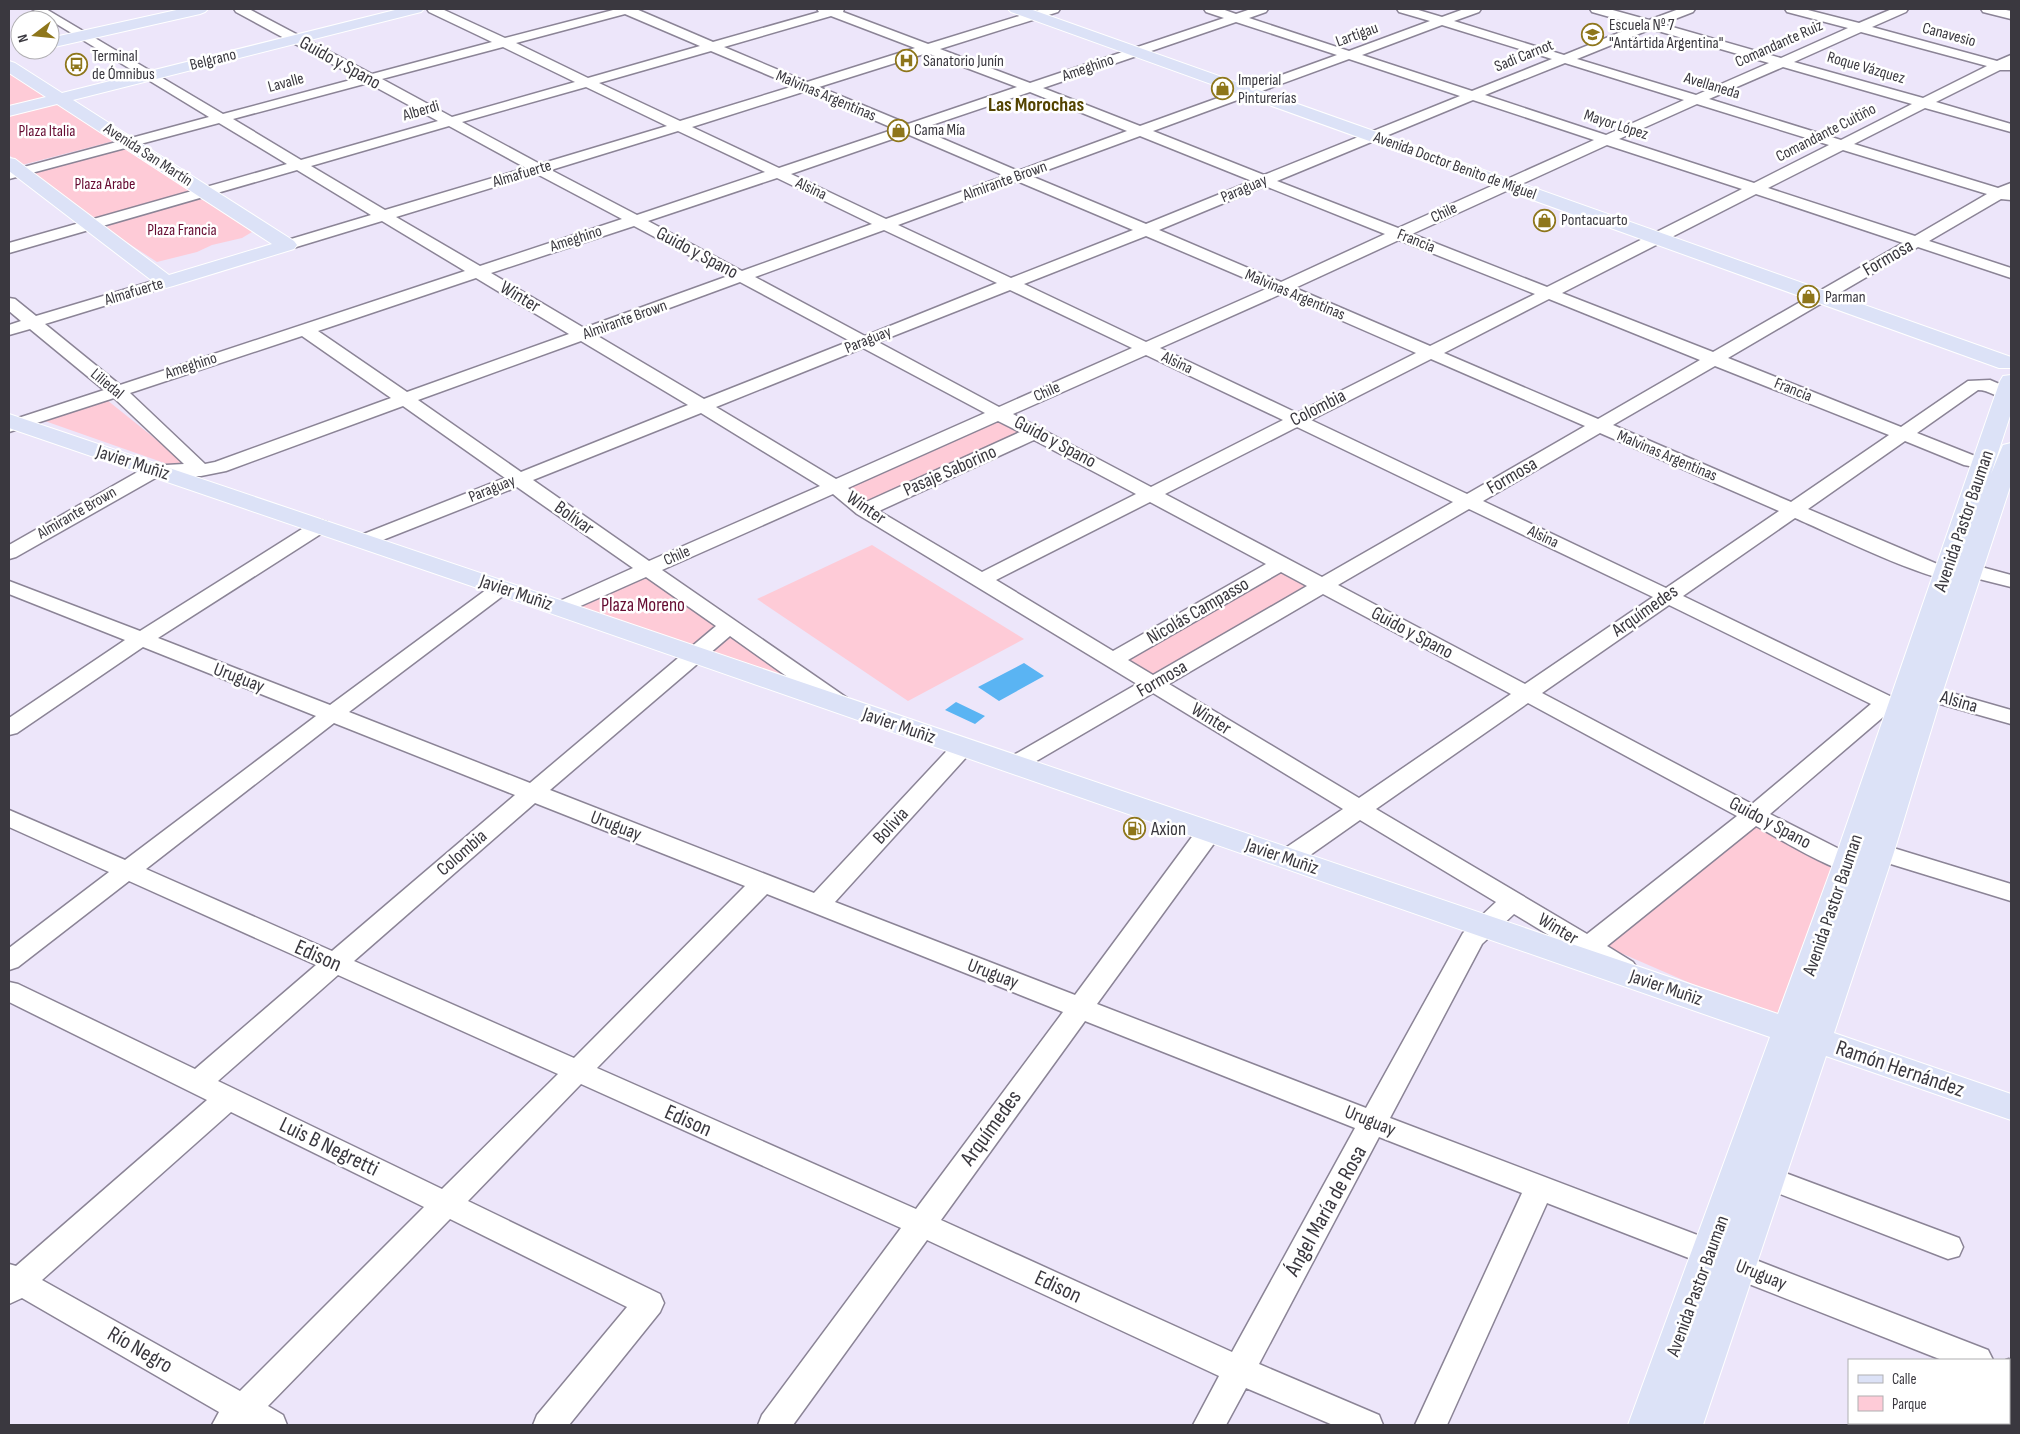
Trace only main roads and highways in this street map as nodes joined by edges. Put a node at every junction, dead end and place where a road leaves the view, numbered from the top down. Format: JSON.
{"nodes":[{"id":1,"x":200,"y":9,"type":"edge"},
{"id":2,"x":416,"y":9,"type":"edge"},
{"id":3,"x":1016,"y":9,"type":"edge"},
{"id":4,"x":60,"y":42,"type":"edge"},
{"id":5,"x":15,"y":60,"type":"edge"},
{"id":6,"x":61,"y":98,"type":"junction"},
{"id":7,"x":9,"y":111,"type":"edge"},
{"id":8,"x":13,"y":170,"type":"edge"},
{"id":9,"x":287,"y":245,"type":"joint"},
{"id":10,"x":2010,"y":375,"type":"edge"},
{"id":11,"x":11,"y":424,"type":"edge"},
{"id":12,"x":2003,"y":462,"type":"edge"},
{"id":13,"x":1802,"y":1035,"type":"junction"},
{"id":14,"x":2011,"y":1107,"type":"edge"},
{"id":15,"x":1724,"y":1259,"type":"junction"},
{"id":16,"x":1648,"y":1425,"type":"edge"},
{"id":17,"x":1683,"y":1425,"type":"edge"}],
"edges":[{"from":1,"to":4,"type":"main road"},
{"from":2,"to":6,"type":"main road","name":"Belgrano"},
{"from":3,"to":10,"type":"main road","name":"Avenida Doctor Benito de Miguel"},
{"from":5,"to":6,"type":"main road","name":"Avenida San Martín"},
{"from":6,"to":7,"type":"main road","name":"Belgrano"},
{"from":6,"to":9,"type":"main road","name":"Avenida San Martín"},
{"from":8,"to":9,"type":"main road","name":"Almafuerte"},
{"from":10,"to":12,"type":"main road","name":"Avenida Pastor Bauman"},
{"from":11,"to":13,"type":"main road","name":"Javier Muñiz"},
{"from":12,"to":13,"type":"main road","name":"Avenida Pastor Bauman"},
{"from":13,"to":14,"type":"main road","name":"Ramón Hernández"},
{"from":13,"to":15,"type":"main road","name":"Avenida Pastor Bauman"},
{"from":13,"to":15,"type":"main road","name":"Avenida Pastor Bauman"},
{"from":15,"to":16,"type":"main road","name":"Avenida Pastor Bauman"},
{"from":15,"to":17,"type":"main road","name":"Avenida Pastor Bauman"}]}
